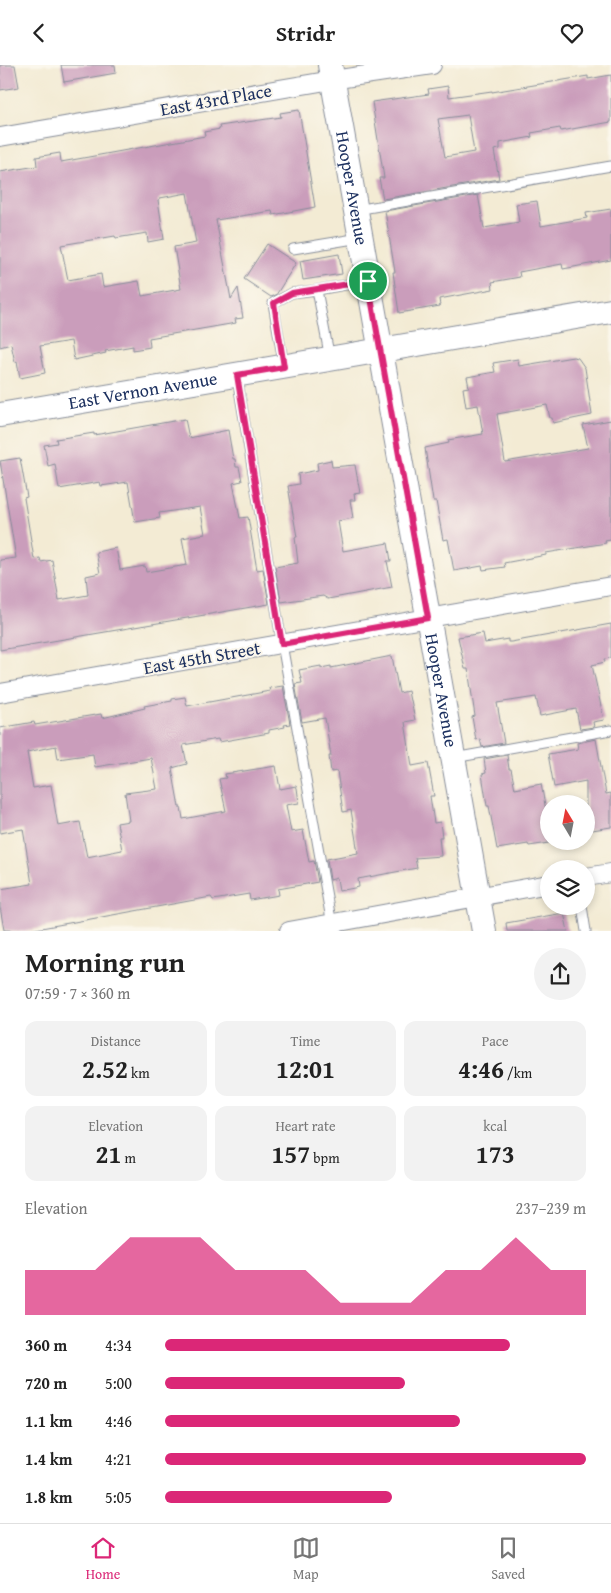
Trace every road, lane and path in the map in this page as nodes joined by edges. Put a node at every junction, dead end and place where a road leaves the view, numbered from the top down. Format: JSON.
{"nodes":[{"id":1,"x":432,"y":65,"type":"edge"},
{"id":2,"x":331,"y":72,"type":"edge"},
{"id":3,"x":0,"y":137,"type":"edge"},
{"id":4,"x":611,"y":166,"type":"edge"},
{"id":5,"x":356,"y":210,"type":"junction"},
{"id":6,"x":360,"y":237,"type":"junction"},
{"id":7,"x":293,"y":249,"type":"dead end"},
{"id":8,"x":368,"y":281,"type":"junction"},
{"id":9,"x":317,"y":290,"type":"junction"},
{"id":10,"x":611,"y":311,"type":"edge"},
{"id":11,"x":381,"y":351,"type":"junction"},
{"id":12,"x":330,"y":359,"type":"junction"},
{"id":13,"x":284,"y":367,"type":"junction"},
{"id":14,"x":237,"y":375,"type":"junction"},
{"id":15,"x":0,"y":415,"type":"edge"},
{"id":16,"x":611,"y":586,"type":"edge"},
{"id":17,"x":428,"y":618,"type":"junction"},
{"id":18,"x":282,"y":644,"type":"junction"},
{"id":19,"x":0,"y":693,"type":"edge"},
{"id":20,"x":611,"y":730,"type":"edge"},
{"id":21,"x":453,"y":757,"type":"junction"},
{"id":22,"x":611,"y":873,"type":"edge"},
{"id":23,"x":595,"y":876,"type":"edge"},
{"id":24,"x":540,"y":886,"type":"edge"},
{"id":25,"x":478,"y":897,"type":"junction"},
{"id":26,"x":583,"y":915,"type":"edge"},
{"id":27,"x":333,"y":927,"type":"edge"},
{"id":28,"x":289,"y":931,"type":"edge"},
{"id":29,"x":484,"y":931,"type":"edge"},
{"id":30,"x":586,"y":931,"type":"edge"}],
"edges":[{"from":1,"to":2,"type":"street","name":"East 43rd Place"},
{"from":2,"to":3,"type":"street","name":"East 43rd Place"},
{"from":2,"to":5,"type":"street","name":"Hooper Avenue"},
{"from":4,"to":5,"type":"lane"},
{"from":5,"to":6,"type":"street","name":"Hooper Avenue"},
{"from":6,"to":7,"type":"lane"},
{"from":6,"to":8,"type":"street","name":"Hooper Avenue"},
{"from":8,"to":9,"type":"lane"},
{"from":8,"to":11,"type":"street","name":"Hooper Avenue"},
{"from":9,"to":12,"type":"lane"},
{"from":9,"to":13,"type":"lane"},
{"from":10,"to":11,"type":"street","name":"East Vernon Avenue"},
{"from":11,"to":12,"type":"street","name":"East Vernon Avenue"},
{"from":11,"to":17,"type":"street","name":"Hooper Avenue"},
{"from":12,"to":13,"type":"street","name":"East Vernon Avenue"},
{"from":13,"to":14,"type":"street","name":"East Vernon Avenue"},
{"from":14,"to":15,"type":"street","name":"East Vernon Avenue"},
{"from":14,"to":18,"type":"lane"},
{"from":16,"to":17,"type":"street","name":"East 45th Street"},
{"from":17,"to":18,"type":"street","name":"East 45th Street"},
{"from":17,"to":21,"type":"street","name":"Hooper Avenue"},
{"from":18,"to":19,"type":"street","name":"East 45th Street"},
{"from":18,"to":27,"type":"lane"},
{"from":20,"to":21,"type":"lane"},
{"from":21,"to":25,"type":"street","name":"Hooper Avenue"},
{"from":22,"to":23,"type":"street"},
{"from":24,"to":25,"type":"street"},
{"from":25,"to":27,"type":"street"},
{"from":25,"to":29,"type":"street","name":"Hooper Avenue"},
{"from":26,"to":30,"type":"lane"},
{"from":27,"to":28,"type":"street"}]}
